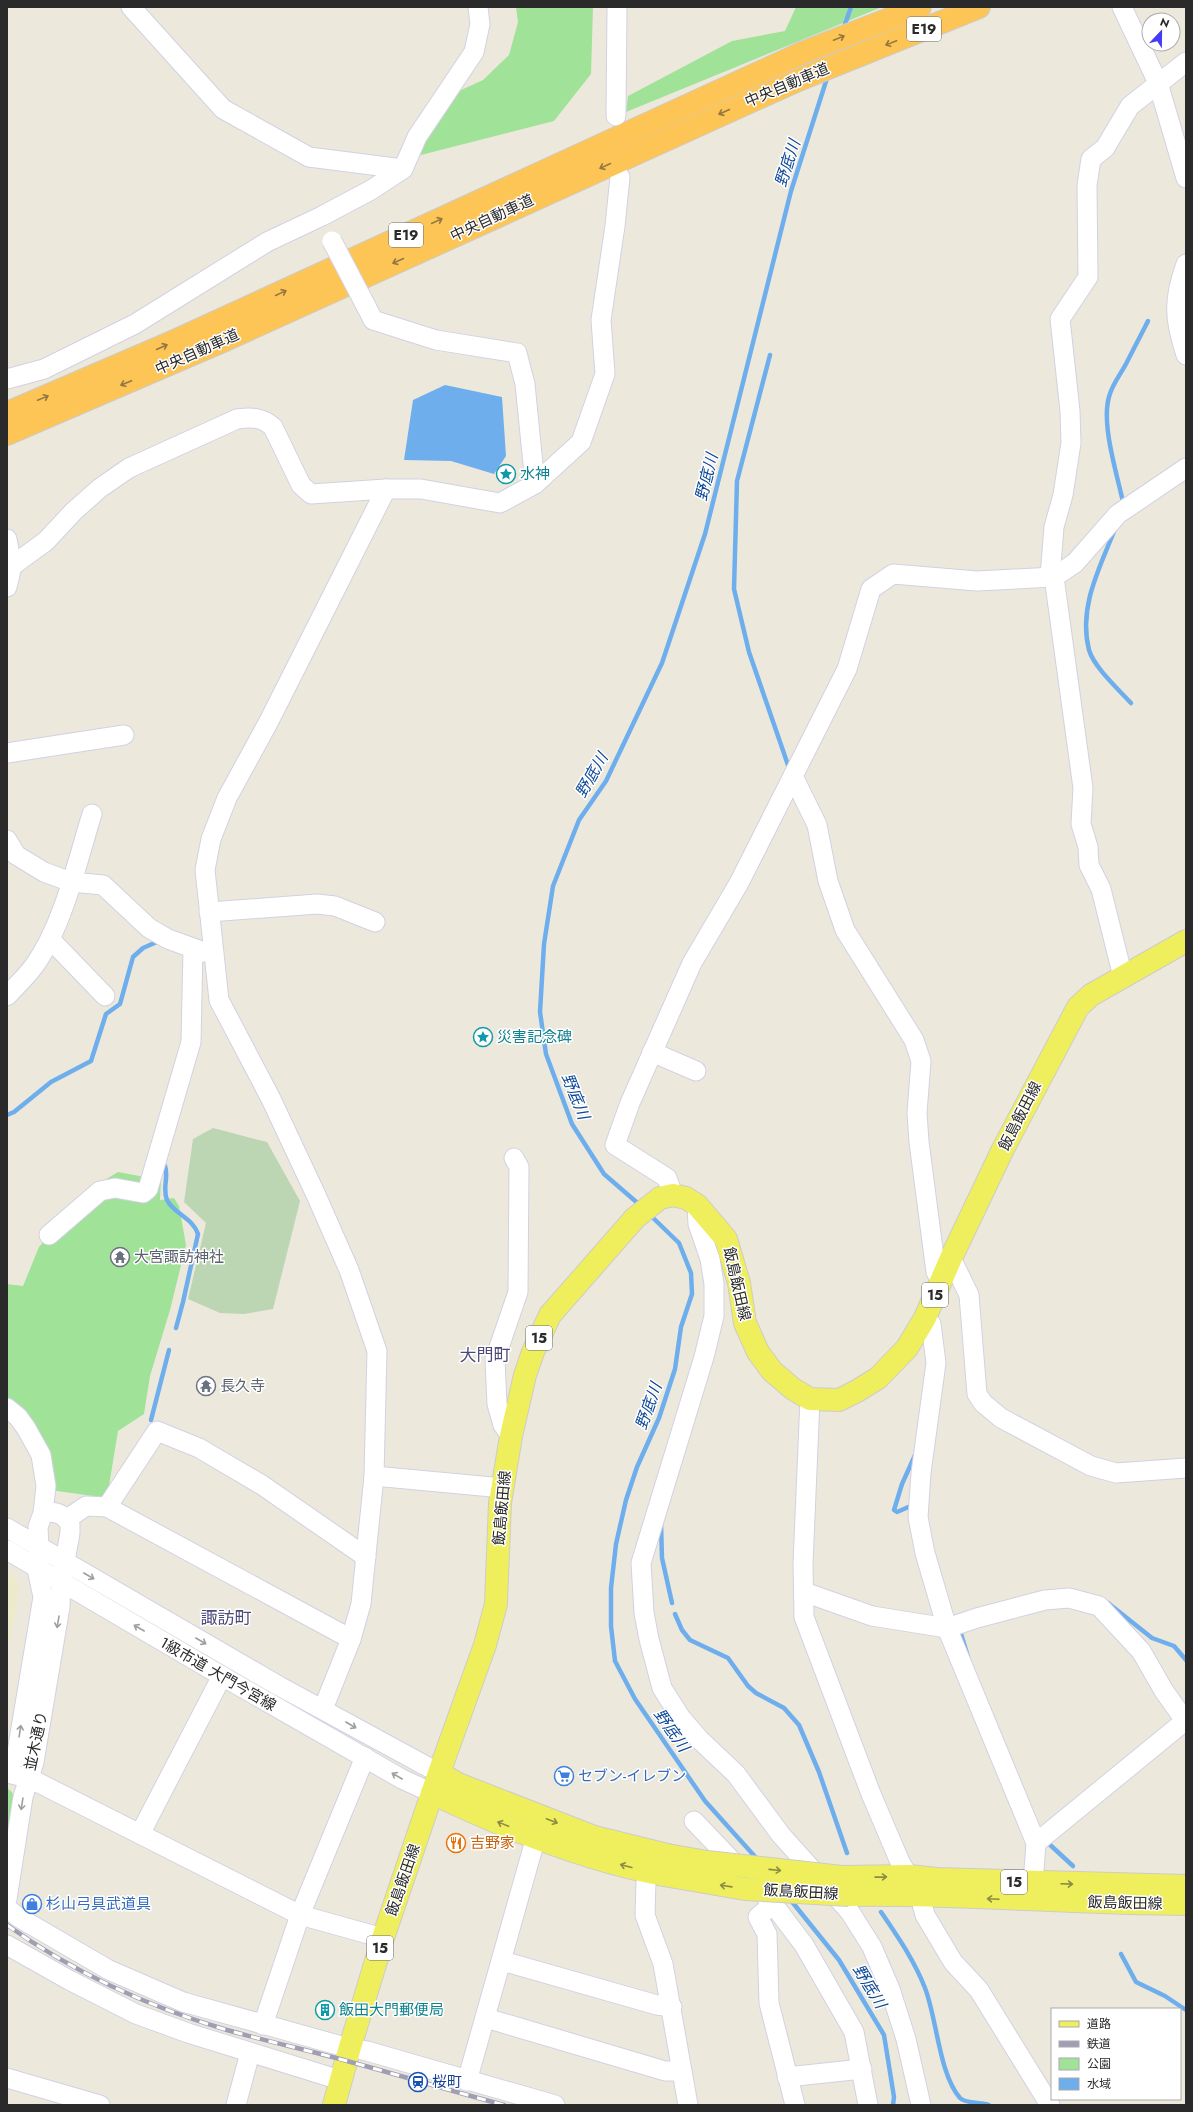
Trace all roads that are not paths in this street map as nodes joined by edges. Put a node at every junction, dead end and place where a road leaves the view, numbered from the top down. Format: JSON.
{"nodes":[{"id":1,"x":131,"y":7,"type":"edge"},
{"id":2,"x":478,"y":7,"type":"edge"},
{"id":3,"x":920,"y":7,"type":"edge"},
{"id":4,"x":978,"y":7,"type":"edge"},
{"id":5,"x":1122,"y":7,"type":"edge"},
{"id":6,"x":618,"y":8,"type":"edge"},
{"id":7,"x":1186,"y":62,"type":"edge"},
{"id":8,"x":1158,"y":83,"type":"junction"},
{"id":9,"x":616,"y":116,"type":"dead end"},
{"id":10,"x":403,"y":169,"type":"junction"},
{"id":11,"x":620,"y":178,"type":"dead end"},
{"id":12,"x":1186,"y":178,"type":"edge"},
{"id":13,"x":322,"y":216,"type":"junction"},
{"id":14,"x":1186,"y":264,"type":"edge"},
{"id":15,"x":1186,"y":356,"type":"edge"},
{"id":16,"x":7,"y":379,"type":"edge"},
{"id":17,"x":7,"y":413,"type":"edge"},
{"id":18,"x":7,"y":434,"type":"edge"},
{"id":19,"x":1186,"y":468,"type":"edge"},
{"id":20,"x":535,"y":484,"type":"junction"},
{"id":21,"x":386,"y":489,"type":"junction"},
{"id":22,"x":7,"y":539,"type":"edge"},
{"id":23,"x":10,"y":565,"type":"edge"},
{"id":24,"x":1052,"y":577,"type":"junction"},
{"id":25,"x":7,"y":587,"type":"edge"},
{"id":26,"x":124,"y":735,"type":"dead end"},
{"id":27,"x":7,"y":753,"type":"edge"},
{"id":28,"x":794,"y":776,"type":"junction"},
{"id":29,"x":92,"y":814,"type":"dead end"},
{"id":30,"x":7,"y":840,"type":"edge"},
{"id":31,"x":71,"y":882,"type":"junction"},
{"id":32,"x":209,"y":912,"type":"junction"},
{"id":33,"x":375,"y":922,"type":"dead end"},
{"id":34,"x":50,"y":939,"type":"junction"},
{"id":35,"x":1186,"y":941,"type":"edge"},
{"id":36,"x":193,"y":949,"type":"junction"},
{"id":37,"x":213,"y":954,"type":"junction"},
{"id":38,"x":1123,"y":977,"type":"junction"},
{"id":39,"x":7,"y":996,"type":"edge"},
{"id":40,"x":105,"y":996,"type":"dead end"},
{"id":41,"x":652,"y":1052,"type":"junction"},
{"id":42,"x":696,"y":1071,"type":"dead end"},
{"id":43,"x":514,"y":1158,"type":"dead end"},
{"id":44,"x":666,"y":1196,"type":"junction"},
{"id":45,"x":697,"y":1205,"type":"junction"},
{"id":46,"x":49,"y":1235,"type":"dead end"},
{"id":47,"x":951,"y":1258,"type":"junction"},
{"id":48,"x":942,"y":1281,"type":"junction"},
{"id":49,"x":925,"y":1318,"type":"junction"},
{"id":50,"x":810,"y":1399,"type":"junction"},
{"id":51,"x":7,"y":1408,"type":"edge"},
{"id":52,"x":511,"y":1436,"type":"junction"},
{"id":53,"x":1186,"y":1468,"type":"edge"},
{"id":54,"x":374,"y":1476,"type":"junction"},
{"id":55,"x":502,"y":1488,"type":"junction"},
{"id":56,"x":107,"y":1507,"type":"junction"},
{"id":57,"x":43,"y":1514,"type":"junction"},
{"id":58,"x":67,"y":1519,"type":"junction"},
{"id":59,"x":7,"y":1528,"type":"edge"},
{"id":60,"x":39,"y":1548,"type":"junction"},
{"id":61,"x":7,"y":1550,"type":"edge"},
{"id":62,"x":366,"y":1557,"type":"junction"},
{"id":63,"x":65,"y":1561,"type":"junction"},
{"id":64,"x":37,"y":1569,"type":"junction"},
{"id":65,"x":61,"y":1583,"type":"junction"},
{"id":66,"x":804,"y":1592,"type":"junction"},
{"id":67,"x":947,"y":1628,"type":"junction"},
{"id":68,"x":350,"y":1640,"type":"junction"},
{"id":69,"x":222,"y":1676,"type":"junction"},
{"id":70,"x":323,"y":1709,"type":"junction"},
{"id":71,"x":1186,"y":1721,"type":"edge"},
{"id":72,"x":365,"y":1757,"type":"junction"},
{"id":73,"x":7,"y":1766,"type":"edge"},
{"id":74,"x":7,"y":1773,"type":"edge"},
{"id":75,"x":29,"y":1778,"type":"junction"},
{"id":76,"x":435,"y":1783,"type":"junction"},
{"id":77,"x":694,"y":1821,"type":"dead end"},
{"id":78,"x":140,"y":1834,"type":"junction"},
{"id":79,"x":536,"y":1837,"type":"junction"},
{"id":80,"x":1036,"y":1843,"type":"junction"},
{"id":81,"x":659,"y":1868,"type":"junction"},
{"id":82,"x":909,"y":1876,"type":"junction"},
{"id":83,"x":1033,"y":1883,"type":"junction"},
{"id":84,"x":845,"y":1886,"type":"junction"},
{"id":85,"x":1186,"y":1886,"type":"edge"},
{"id":86,"x":920,"y":1896,"type":"junction"},
{"id":87,"x":7,"y":1899,"type":"edge"},
{"id":88,"x":773,"y":1904,"type":"junction"},
{"id":89,"x":1186,"y":1904,"type":"edge"},
{"id":90,"x":7,"y":1908,"type":"edge"},
{"id":91,"x":300,"y":1915,"type":"junction"},
{"id":92,"x":383,"y":1938,"type":"junction"},
{"id":93,"x":7,"y":1945,"type":"edge"},
{"id":94,"x":502,"y":1961,"type":"junction"},
{"id":95,"x":672,"y":2007,"type":"junction"},
{"id":96,"x":486,"y":2018,"type":"junction"},
{"id":97,"x":263,"y":2025,"type":"junction"},
{"id":98,"x":350,"y":2047,"type":"junction"},
{"id":99,"x":250,"y":2053,"type":"junction"},
{"id":100,"x":862,"y":2069,"type":"junction"},
{"id":101,"x":682,"y":2071,"type":"junction"},
{"id":102,"x":787,"y":2077,"type":"junction"},
{"id":103,"x":7,"y":2078,"type":"edge"},
{"id":104,"x":340,"y":2080,"type":"junction"},
{"id":105,"x":467,"y":2081,"type":"junction"},
{"id":106,"x":98,"y":2105,"type":"edge"},
{"id":107,"x":236,"y":2105,"type":"edge"},
{"id":108,"x":336,"y":2105,"type":"edge"},
{"id":109,"x":555,"y":2105,"type":"edge"},
{"id":110,"x":688,"y":2105,"type":"edge"},
{"id":111,"x":795,"y":2105,"type":"edge"},
{"id":112,"x":868,"y":2105,"type":"edge"},
{"id":113,"x":921,"y":2105,"type":"edge"},
{"id":114,"x":1050,"y":2105,"type":"edge"}],
"edges":[{"from":1,"to":10,"type":"street"},
{"from":2,"to":10,"type":"street"},
{"from":17,"to":3,"type":"highway","name":"中央自動車道","number":"E19","one_way":true},
{"from":4,"to":18,"type":"highway","name":"中央自動車道","number":"E19","one_way":true},
{"from":5,"to":8,"type":"street"},
{"from":6,"to":9,"type":"street"},
{"from":7,"to":8,"type":"street"},
{"from":8,"to":12,"type":"street"},
{"from":8,"to":24,"type":"street"},
{"from":10,"to":13,"type":"street"},
{"from":11,"to":20,"type":"street"},
{"from":13,"to":16,"type":"street"},
{"from":13,"to":20,"type":"street","bridge":true},
{"from":14,"to":15,"type":"street"},
{"from":19,"to":24,"type":"street"},
{"from":20,"to":21,"type":"street"},
{"from":21,"to":23,"type":"street"},
{"from":21,"to":32,"type":"street"},
{"from":22,"to":23,"type":"street"},
{"from":23,"to":25,"type":"street"},
{"from":24,"to":28,"type":"street"},
{"from":24,"to":38,"type":"street"},
{"from":26,"to":27,"type":"street"},
{"from":28,"to":41,"type":"street"},
{"from":28,"to":48,"type":"street"},
{"from":29,"to":31,"type":"street"},
{"from":30,"to":31,"type":"street"},
{"from":31,"to":34,"type":"street"},
{"from":31,"to":36,"type":"street"},
{"from":32,"to":33,"type":"street"},
{"from":32,"to":37,"type":"street"},
{"from":34,"to":39,"type":"street"},
{"from":34,"to":40,"type":"street"},
{"from":35,"to":38,"type":"main road","name":"飯島飯田線","number":"15"},
{"from":36,"to":37,"type":"street"},
{"from":36,"to":46,"type":"street"},
{"from":37,"to":54,"type":"street"},
{"from":38,"to":47,"type":"main road","name":"飯島飯田線","number":"15"},
{"from":41,"to":42,"type":"street"},
{"from":41,"to":44,"type":"street"},
{"from":43,"to":52,"type":"street"},
{"from":44,"to":45,"type":"main road","name":"飯島飯田線","number":"15"},
{"from":44,"to":52,"type":"main road","name":"飯島飯田線","number":"15"},
{"from":45,"to":50,"type":"main road","name":"飯島飯田線","number":"15"},
{"from":45,"to":113,"type":"street"},
{"from":47,"to":48,"type":"main road","name":"飯島飯田線","number":"15"},
{"from":47,"to":53,"type":"street"},
{"from":48,"to":49,"type":"main road","name":"飯島飯田線","number":"15"},
{"from":49,"to":50,"type":"main road","name":"飯島飯田線","number":"15"},
{"from":49,"to":67,"type":"street"},
{"from":50,"to":66,"type":"street"},
{"from":51,"to":57,"type":"street","name":"並木通り"},
{"from":52,"to":55,"type":"main road","name":"飯島飯田線","number":"15"},
{"from":54,"to":55,"type":"street"},
{"from":54,"to":62,"type":"street"},
{"from":55,"to":76,"type":"main road","name":"飯島飯田線","number":"15"},
{"from":56,"to":58,"type":"street"},
{"from":56,"to":62,"type":"street"},
{"from":56,"to":68,"type":"street"},
{"from":57,"to":58,"type":"street"},
{"from":57,"to":60,"type":"street","name":"並木通り"},
{"from":58,"to":63,"type":"street","name":"並木通り"},
{"from":59,"to":60,"type":"street"},
{"from":60,"to":63,"type":"street"},
{"from":60,"to":64,"type":"street","name":"並木通り"},
{"from":61,"to":64,"type":"street","name":"1級市道 大門今宮線"},
{"from":62,"to":68,"type":"street"},
{"from":63,"to":65,"type":"street","name":"並木通り"},
{"from":63,"to":70,"type":"street","one_way":true},
{"from":64,"to":65,"type":"street","name":"1級市道 大門今宮線"},
{"from":73,"to":64,"type":"street","name":"並木通り","one_way":true},
{"from":69,"to":65,"type":"street","name":"1級市道 大門今宮線","one_way":true},
{"from":65,"to":75,"type":"street","name":"並木通り","one_way":true},
{"from":66,"to":67,"type":"street"},
{"from":66,"to":82,"type":"street"},
{"from":67,"to":71,"type":"street"},
{"from":67,"to":80,"type":"street"},
{"from":68,"to":70,"type":"street"},
{"from":69,"to":72,"type":"street","name":"1級市道 大門今宮線"},
{"from":69,"to":78,"type":"street"},
{"from":70,"to":76,"type":"street","one_way":true},
{"from":71,"to":80,"type":"street"},
{"from":76,"to":72,"type":"street","name":"1級市道 大門今宮線","one_way":true},
{"from":72,"to":91,"type":"street"},
{"from":74,"to":75,"type":"street"},
{"from":75,"to":78,"type":"street"},
{"from":75,"to":87,"type":"street","name":"並木通り","one_way":true},
{"from":79,"to":76,"type":"main road","name":"飯島飯田線","number":"15","one_way":true},
{"from":76,"to":81,"type":"main road","name":"飯島飯田線","number":"15","one_way":true},
{"from":76,"to":92,"type":"main road","name":"飯島飯田線","number":"15"},
{"from":77,"to":88,"type":"street"},
{"from":78,"to":91,"type":"street"},
{"from":81,"to":79,"type":"main road","name":"飯島飯田線","number":"15","one_way":true},
{"from":79,"to":94,"type":"street"},
{"from":80,"to":83,"type":"street"},
{"from":81,"to":84,"type":"main road","name":"飯島飯田線","number":"15","bridge":true},
{"from":81,"to":95,"type":"street"},
{"from":82,"to":83,"type":"main road","name":"飯島飯田線","number":"15"},
{"from":84,"to":82,"type":"main road","name":"飯島飯田線","number":"15","one_way":true},
{"from":82,"to":86,"type":"street"},
{"from":83,"to":85,"type":"main road","name":"飯島飯田線","number":"15","one_way":true},
{"from":84,"to":86,"type":"main road","name":"飯島飯田線","number":"15"},
{"from":89,"to":86,"type":"main road","name":"飯島飯田線","number":"15","one_way":true},
{"from":86,"to":114,"type":"street"},
{"from":88,"to":100,"type":"street"},
{"from":88,"to":102,"type":"street"},
{"from":90,"to":97,"type":"street"},
{"from":91,"to":92,"type":"street"},
{"from":91,"to":97,"type":"street"},
{"from":92,"to":98,"type":"main road","name":"飯島飯田線","number":"15"},
{"from":93,"to":99,"type":"street"},
{"from":94,"to":95,"type":"street"},
{"from":94,"to":96,"type":"street"},
{"from":95,"to":101,"type":"street"},
{"from":96,"to":101,"type":"street"},
{"from":96,"to":105,"type":"street"},
{"from":97,"to":98,"type":"street"},
{"from":98,"to":104,"type":"main road","name":"飯島飯田線","number":"15"},
{"from":98,"to":105,"type":"street"},
{"from":99,"to":104,"type":"street"},
{"from":99,"to":107,"type":"street"},
{"from":100,"to":102,"type":"street"},
{"from":100,"to":112,"type":"street"},
{"from":101,"to":110,"type":"street"},
{"from":102,"to":111,"type":"street"},
{"from":103,"to":106,"type":"street"},
{"from":104,"to":108,"type":"main road","name":"飯島飯田線","number":"15"},
{"from":105,"to":109,"type":"street"}]}
